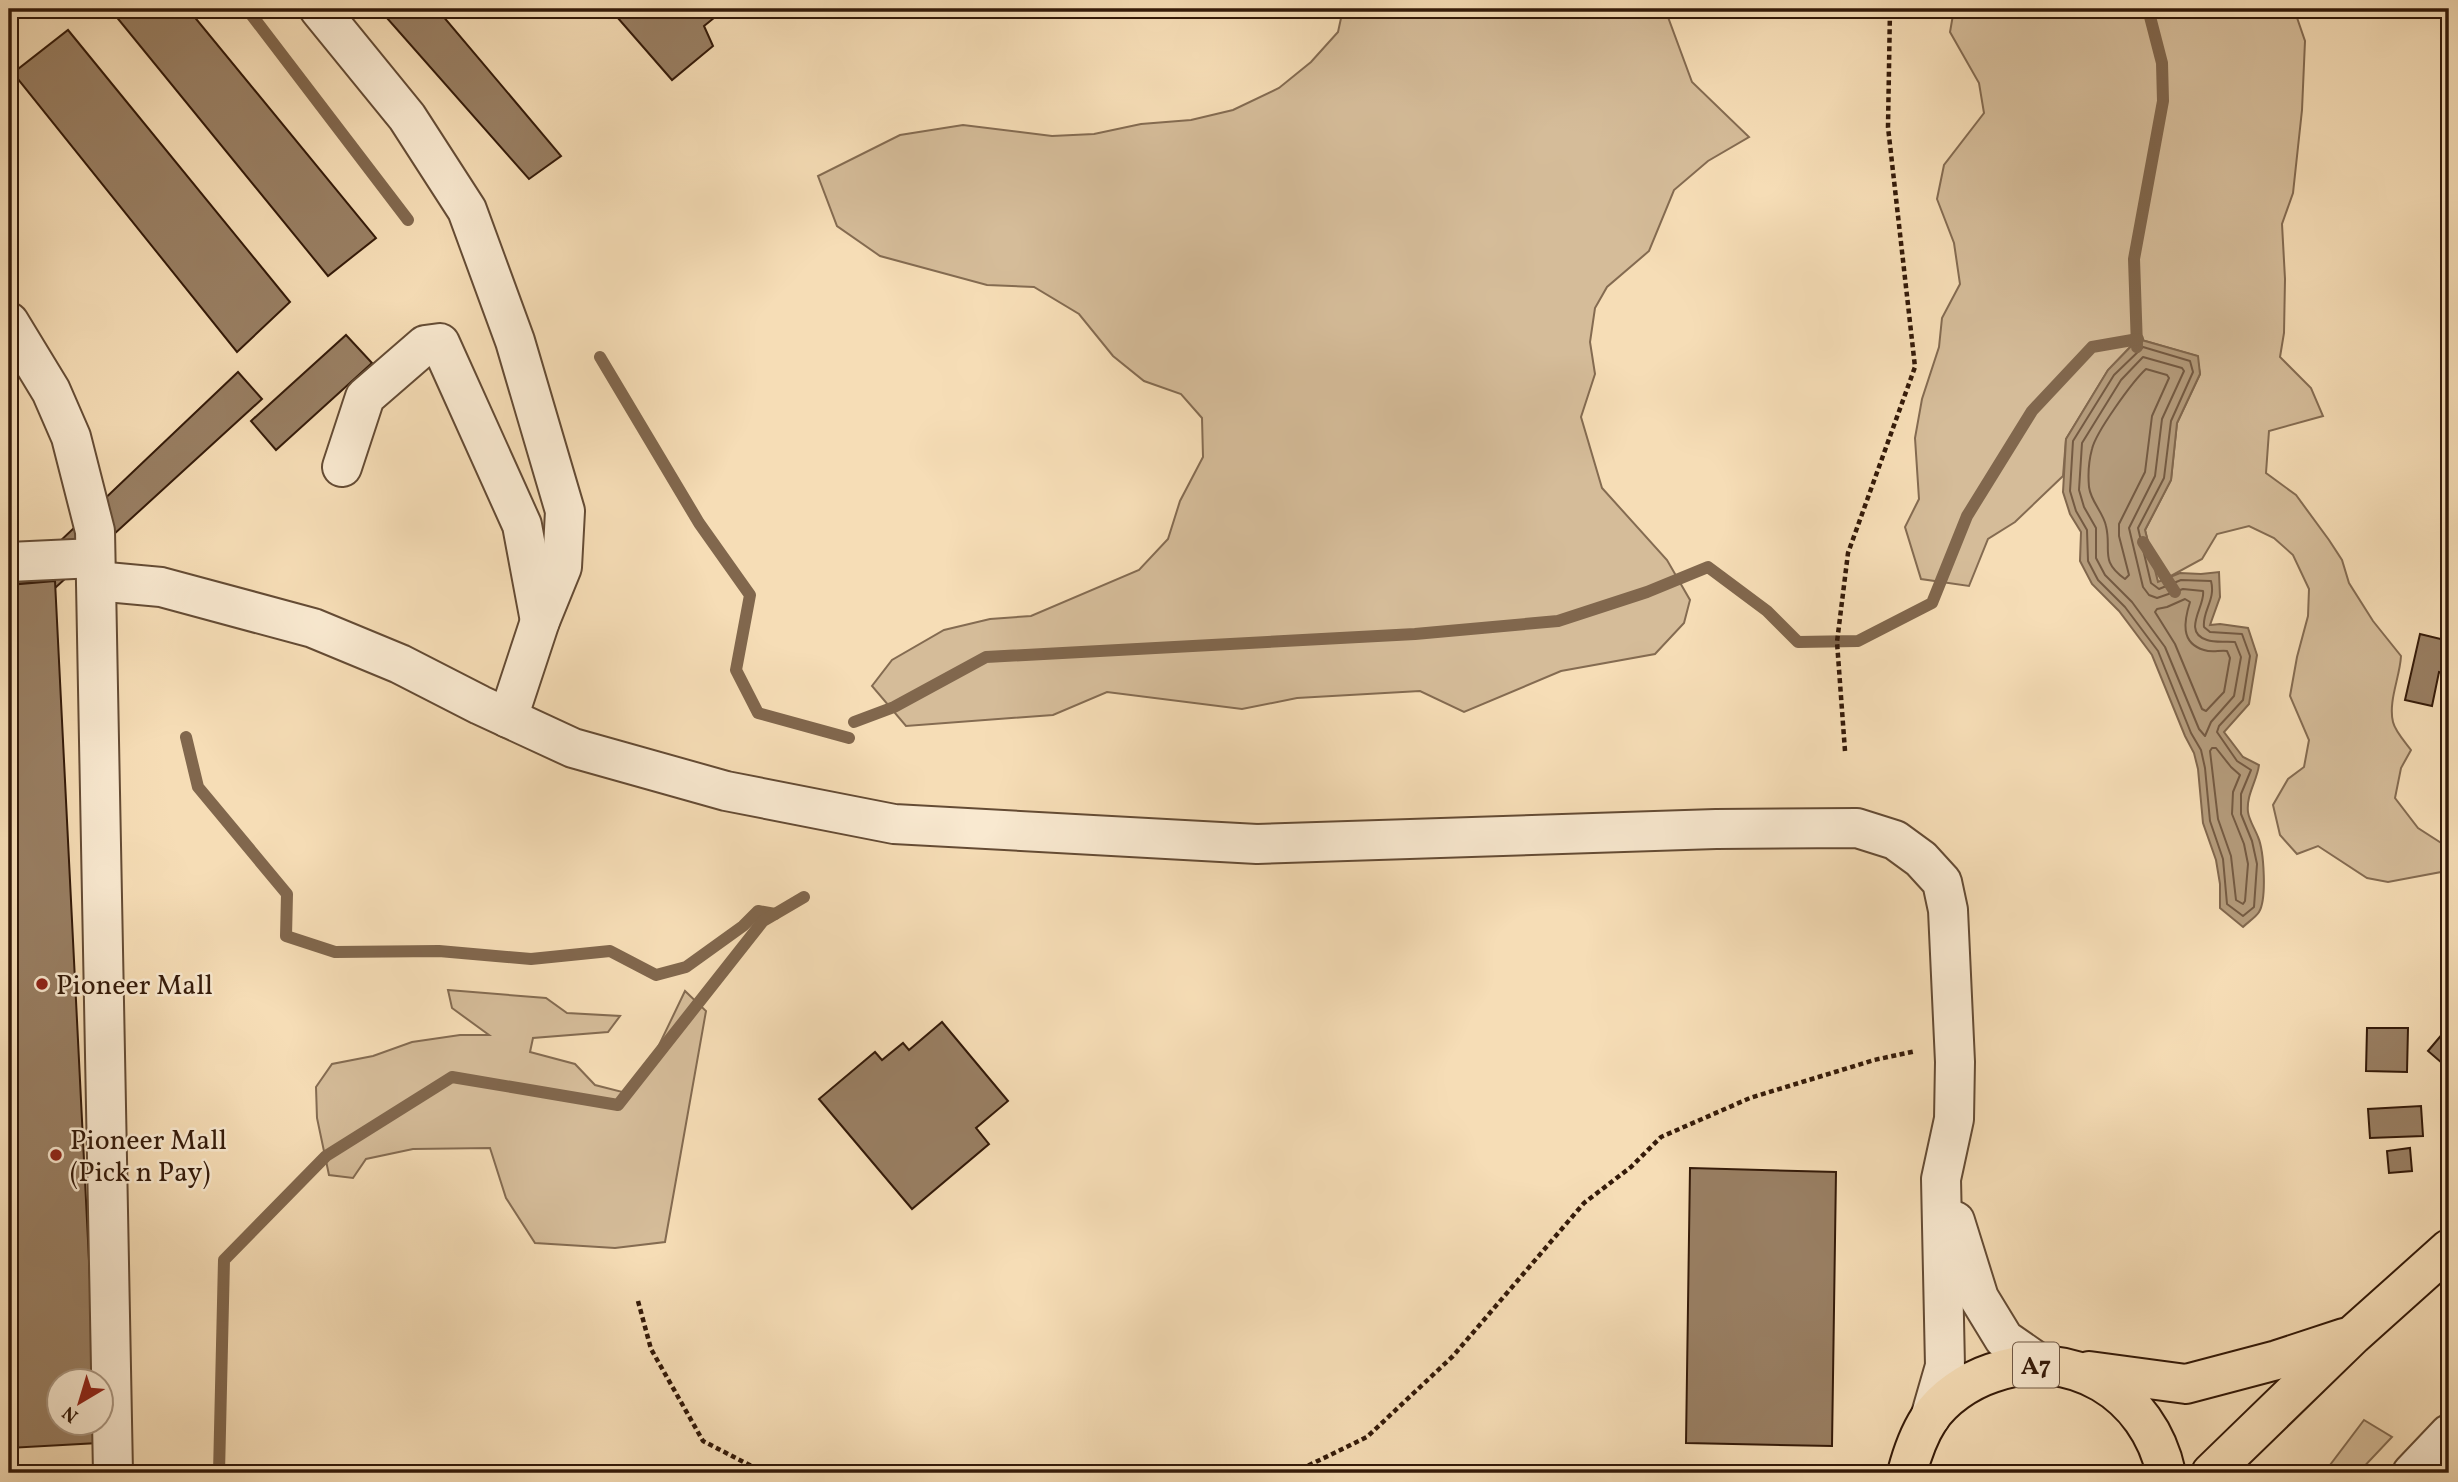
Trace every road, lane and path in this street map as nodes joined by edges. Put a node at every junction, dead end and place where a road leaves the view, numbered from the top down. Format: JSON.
{"nodes":[{"id":1,"x":319,"y":9,"type":"edge"},
{"id":2,"x":1890,"y":9,"type":"edge"},
{"id":3,"x":9,"y":322,"type":"edge"},
{"id":4,"x":342,"y":467,"type":"dead end"},
{"id":5,"x":9,"y":562,"type":"edge"},
{"id":6,"x":95,"y":569,"type":"junction"},
{"id":7,"x":540,"y":621,"type":"junction"},
{"id":8,"x":508,"y":718,"type":"junction"},
{"id":9,"x":1845,"y":751,"type":"dead end"},
{"id":10,"x":1954,"y":1042,"type":"junction"},
{"id":11,"x":1941,"y":1179,"type":"junction"},
{"id":12,"x":2449,"y":1249,"type":"edge"},
{"id":13,"x":638,"y":1301,"type":"dead end"},
{"id":14,"x":2353,"y":1335,"type":"junction"},
{"id":15,"x":2056,"y":1367,"type":"junction"},
{"id":16,"x":1930,"y":1418,"type":"junction"},
{"id":17,"x":2449,"y":1434,"type":"edge"},
{"id":18,"x":113,"y":1473,"type":"edge"},
{"id":19,"x":765,"y":1473,"type":"edge"},
{"id":20,"x":1293,"y":1473,"type":"edge"},
{"id":21,"x":1907,"y":1473,"type":"edge"},
{"id":22,"x":2166,"y":1473,"type":"edge"},
{"id":23,"x":2211,"y":1473,"type":"edge"},
{"id":24,"x":2412,"y":1473,"type":"edge"}],
"edges":[{"from":1,"to":7,"type":"lane"},
{"from":2,"to":9,"type":"path"},
{"from":3,"to":6,"type":"lane"},
{"from":4,"to":7,"type":"lane"},
{"from":5,"to":6,"type":"lane"},
{"from":6,"to":8,"type":"lane"},
{"from":6,"to":18,"type":"lane"},
{"from":7,"to":8,"type":"lane"},
{"from":8,"to":10,"type":"lane"},
{"from":10,"to":11,"type":"lane"},
{"from":10,"to":20,"type":"path"},
{"from":11,"to":15,"type":"lane"},
{"from":11,"to":16,"type":"lane"},
{"from":12,"to":14,"type":"main road","number":"A7"},
{"from":13,"to":19,"type":"path"},
{"from":14,"to":15,"type":"main road","number":"A7"},
{"from":14,"to":23,"type":"main road","number":"A7"},
{"from":15,"to":16,"type":"main road","number":"A7"},
{"from":15,"to":22,"type":"main road","number":"A7"},
{"from":16,"to":21,"type":"main road","number":"A7"},
{"from":17,"to":24,"type":"lane"}]}
